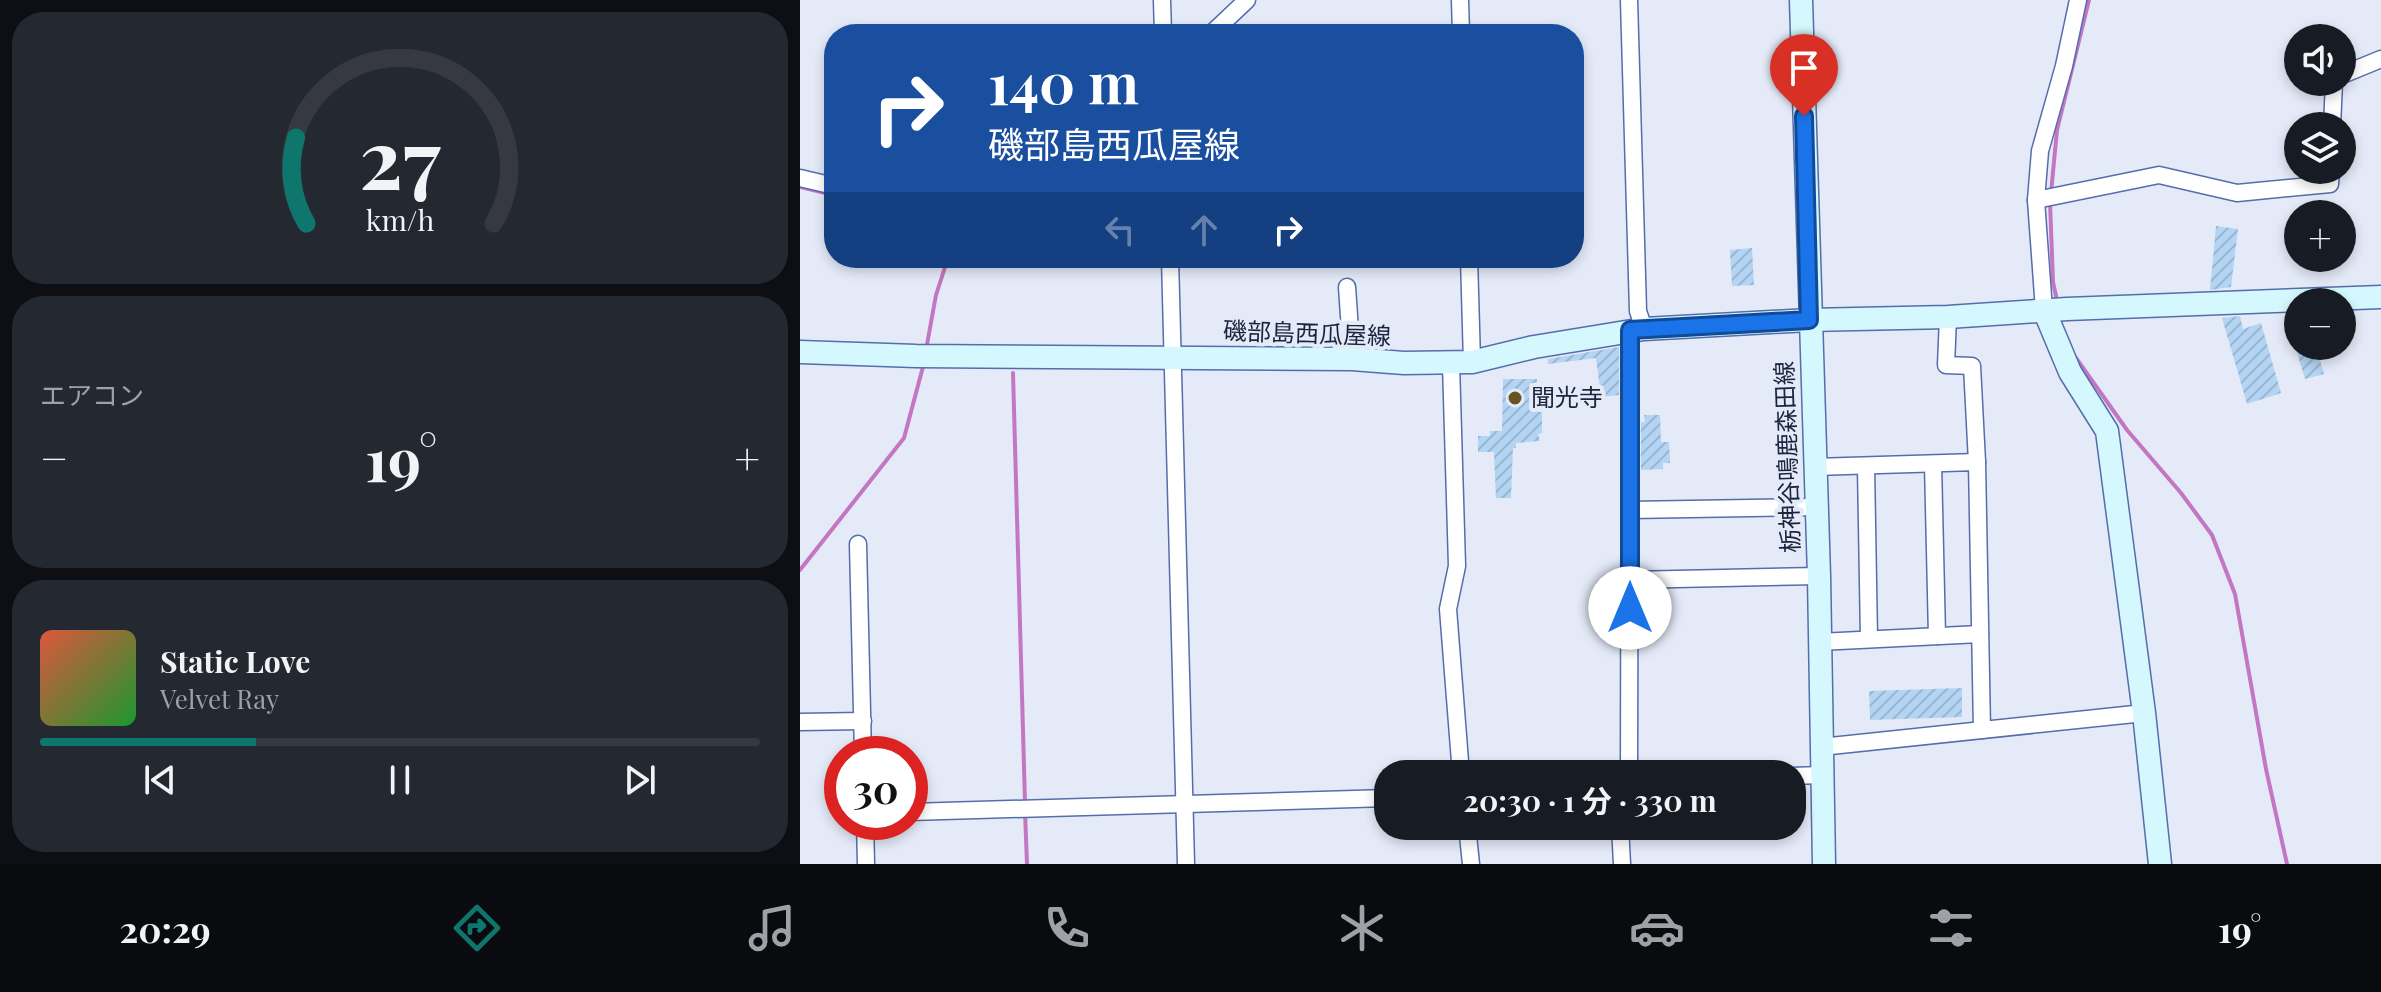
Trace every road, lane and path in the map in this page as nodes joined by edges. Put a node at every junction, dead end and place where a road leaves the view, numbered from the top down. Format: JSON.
{"nodes":[{"id":1,"x":1162,"y":0,"type":"edge"},
{"id":2,"x":1247,"y":0,"type":"edge"},
{"id":3,"x":1460,"y":0,"type":"edge"},
{"id":4,"x":1629,"y":0,"type":"edge"},
{"id":5,"x":1801,"y":0,"type":"edge"},
{"id":6,"x":2078,"y":0,"type":"edge"},
{"id":7,"x":1163,"y":24,"type":"edge"},
{"id":8,"x":1222,"y":24,"type":"edge"},
{"id":9,"x":1461,"y":24,"type":"edge"},
{"id":10,"x":2381,"y":59,"type":"edge"},
{"id":11,"x":2356,"y":69,"type":"edge"},
{"id":12,"x":800,"y":178,"type":"edge"},
{"id":13,"x":824,"y":184,"type":"edge"},
{"id":14,"x":2330,"y":184,"type":"edge"},
{"id":15,"x":2036,"y":200,"type":"junction"},
{"id":16,"x":1170,"y":268,"type":"edge"},
{"id":17,"x":1468,"y":268,"type":"edge"},
{"id":18,"x":1347,"y":287,"type":"dead end"},
{"id":19,"x":2381,"y":297,"type":"edge"},
{"id":20,"x":2054,"y":310,"type":"junction"},
{"id":21,"x":1948,"y":317,"type":"junction"},
{"id":22,"x":1809,"y":320,"type":"junction"},
{"id":23,"x":1637,"y":330,"type":"junction"},
{"id":24,"x":800,"y":352,"type":"edge"},
{"id":25,"x":1172,"y":357,"type":"junction"},
{"id":26,"x":1352,"y":359,"type":"junction"},
{"id":27,"x":1462,"y":363,"type":"junction"},
{"id":28,"x":1977,"y":462,"type":"junction"},
{"id":29,"x":1933,"y":464,"type":"junction"},
{"id":30,"x":1814,"y":467,"type":"junction"},
{"id":31,"x":1866,"y":467,"type":"junction"},
{"id":32,"x":1815,"y":507,"type":"junction"},
{"id":33,"x":1630,"y":510,"type":"junction"},
{"id":34,"x":858,"y":544,"type":"dead end"},
{"id":35,"x":1819,"y":576,"type":"junction"},
{"id":36,"x":1630,"y":580,"type":"junction"},
{"id":37,"x":1980,"y":634,"type":"junction"},
{"id":38,"x":1937,"y":636,"type":"junction"},
{"id":39,"x":1869,"y":639,"type":"junction"},
{"id":40,"x":1819,"y":642,"type":"junction"},
{"id":41,"x":2144,"y":713,"type":"junction"},
{"id":42,"x":863,"y":721,"type":"junction"},
{"id":43,"x":800,"y":722,"type":"edge"},
{"id":44,"x":1982,"y":730,"type":"junction"},
{"id":45,"x":863,"y":736,"type":"edge"},
{"id":46,"x":1821,"y":747,"type":"junction"},
{"id":47,"x":1460,"y":760,"type":"edge"},
{"id":48,"x":1629,"y":760,"type":"edge"},
{"id":49,"x":1822,"y":775,"type":"junction"},
{"id":50,"x":1806,"y":776,"type":"edge"},
{"id":51,"x":1374,"y":798,"type":"edge"},
{"id":52,"x":1184,"y":805,"type":"junction"},
{"id":53,"x":928,"y":812,"type":"edge"},
{"id":54,"x":865,"y":840,"type":"edge"},
{"id":55,"x":1468,"y":840,"type":"edge"},
{"id":56,"x":1621,"y":840,"type":"edge"},
{"id":57,"x":866,"y":864,"type":"edge"},
{"id":58,"x":1186,"y":864,"type":"edge"},
{"id":59,"x":1471,"y":864,"type":"edge"},
{"id":60,"x":1622,"y":864,"type":"edge"},
{"id":61,"x":1824,"y":864,"type":"edge"},
{"id":62,"x":2160,"y":864,"type":"edge"}],
"edges":[{"from":1,"to":7,"type":"street"},
{"from":2,"to":8,"type":"street"},
{"from":3,"to":9,"type":"street"},
{"from":4,"to":23,"type":"street"},
{"from":5,"to":22,"type":"main road","name":"栃神谷鳴鹿森田線"},
{"from":6,"to":15,"type":"street"},
{"from":10,"to":11,"type":"street"},
{"from":12,"to":13,"type":"street"},
{"from":14,"to":15,"type":"street"},
{"from":15,"to":20,"type":"street"},
{"from":16,"to":25,"type":"street"},
{"from":17,"to":27,"type":"street"},
{"from":18,"to":26,"type":"street"},
{"from":19,"to":20,"type":"main road","name":"磯部島西瓜屋線"},
{"from":20,"to":21,"type":"main road","name":"磯部島西瓜屋線"},
{"from":20,"to":41,"type":"main road"},
{"from":21,"to":22,"type":"main road","name":"磯部島西瓜屋線"},
{"from":21,"to":28,"type":"street"},
{"from":22,"to":23,"type":"main road","name":"磯部島西瓜屋線"},
{"from":22,"to":30,"type":"main road","name":"栃神谷鳴鹿森田線"},
{"from":23,"to":27,"type":"main road","name":"磯部島西瓜屋線"},
{"from":23,"to":33,"type":"street"},
{"from":24,"to":25,"type":"main road","name":"磯部島西瓜屋線"},
{"from":25,"to":26,"type":"main road","name":"磯部島西瓜屋線"},
{"from":25,"to":52,"type":"street"},
{"from":26,"to":27,"type":"main road","name":"磯部島西瓜屋線"},
{"from":27,"to":47,"type":"street"},
{"from":28,"to":29,"type":"street"},
{"from":28,"to":37,"type":"street"},
{"from":29,"to":31,"type":"street"},
{"from":29,"to":38,"type":"street"},
{"from":30,"to":31,"type":"street"},
{"from":30,"to":32,"type":"main road","name":"栃神谷鳴鹿森田線"},
{"from":31,"to":39,"type":"street"},
{"from":32,"to":33,"type":"street"},
{"from":32,"to":35,"type":"main road","name":"栃神谷鳴鹿森田線"},
{"from":33,"to":36,"type":"street"},
{"from":34,"to":42,"type":"street"},
{"from":35,"to":36,"type":"street"},
{"from":35,"to":40,"type":"main road","name":"栃神谷鳴鹿森田線"},
{"from":36,"to":48,"type":"street"},
{"from":37,"to":38,"type":"street"},
{"from":37,"to":44,"type":"street"},
{"from":38,"to":39,"type":"street"},
{"from":39,"to":40,"type":"street"},
{"from":40,"to":46,"type":"main road","name":"栃神谷鳴鹿森田線"},
{"from":41,"to":44,"type":"street"},
{"from":41,"to":62,"type":"main road"},
{"from":42,"to":43,"type":"street"},
{"from":42,"to":45,"type":"street"},
{"from":44,"to":46,"type":"street"},
{"from":46,"to":49,"type":"main road","name":"栃神谷鳴鹿森田線"},
{"from":49,"to":50,"type":"street"},
{"from":49,"to":61,"type":"main road","name":"栃神谷鳴鹿森田線"},
{"from":51,"to":52,"type":"street"},
{"from":52,"to":53,"type":"street"},
{"from":52,"to":58,"type":"street"},
{"from":54,"to":57,"type":"street"},
{"from":55,"to":59,"type":"street"},
{"from":56,"to":60,"type":"street"}]}
